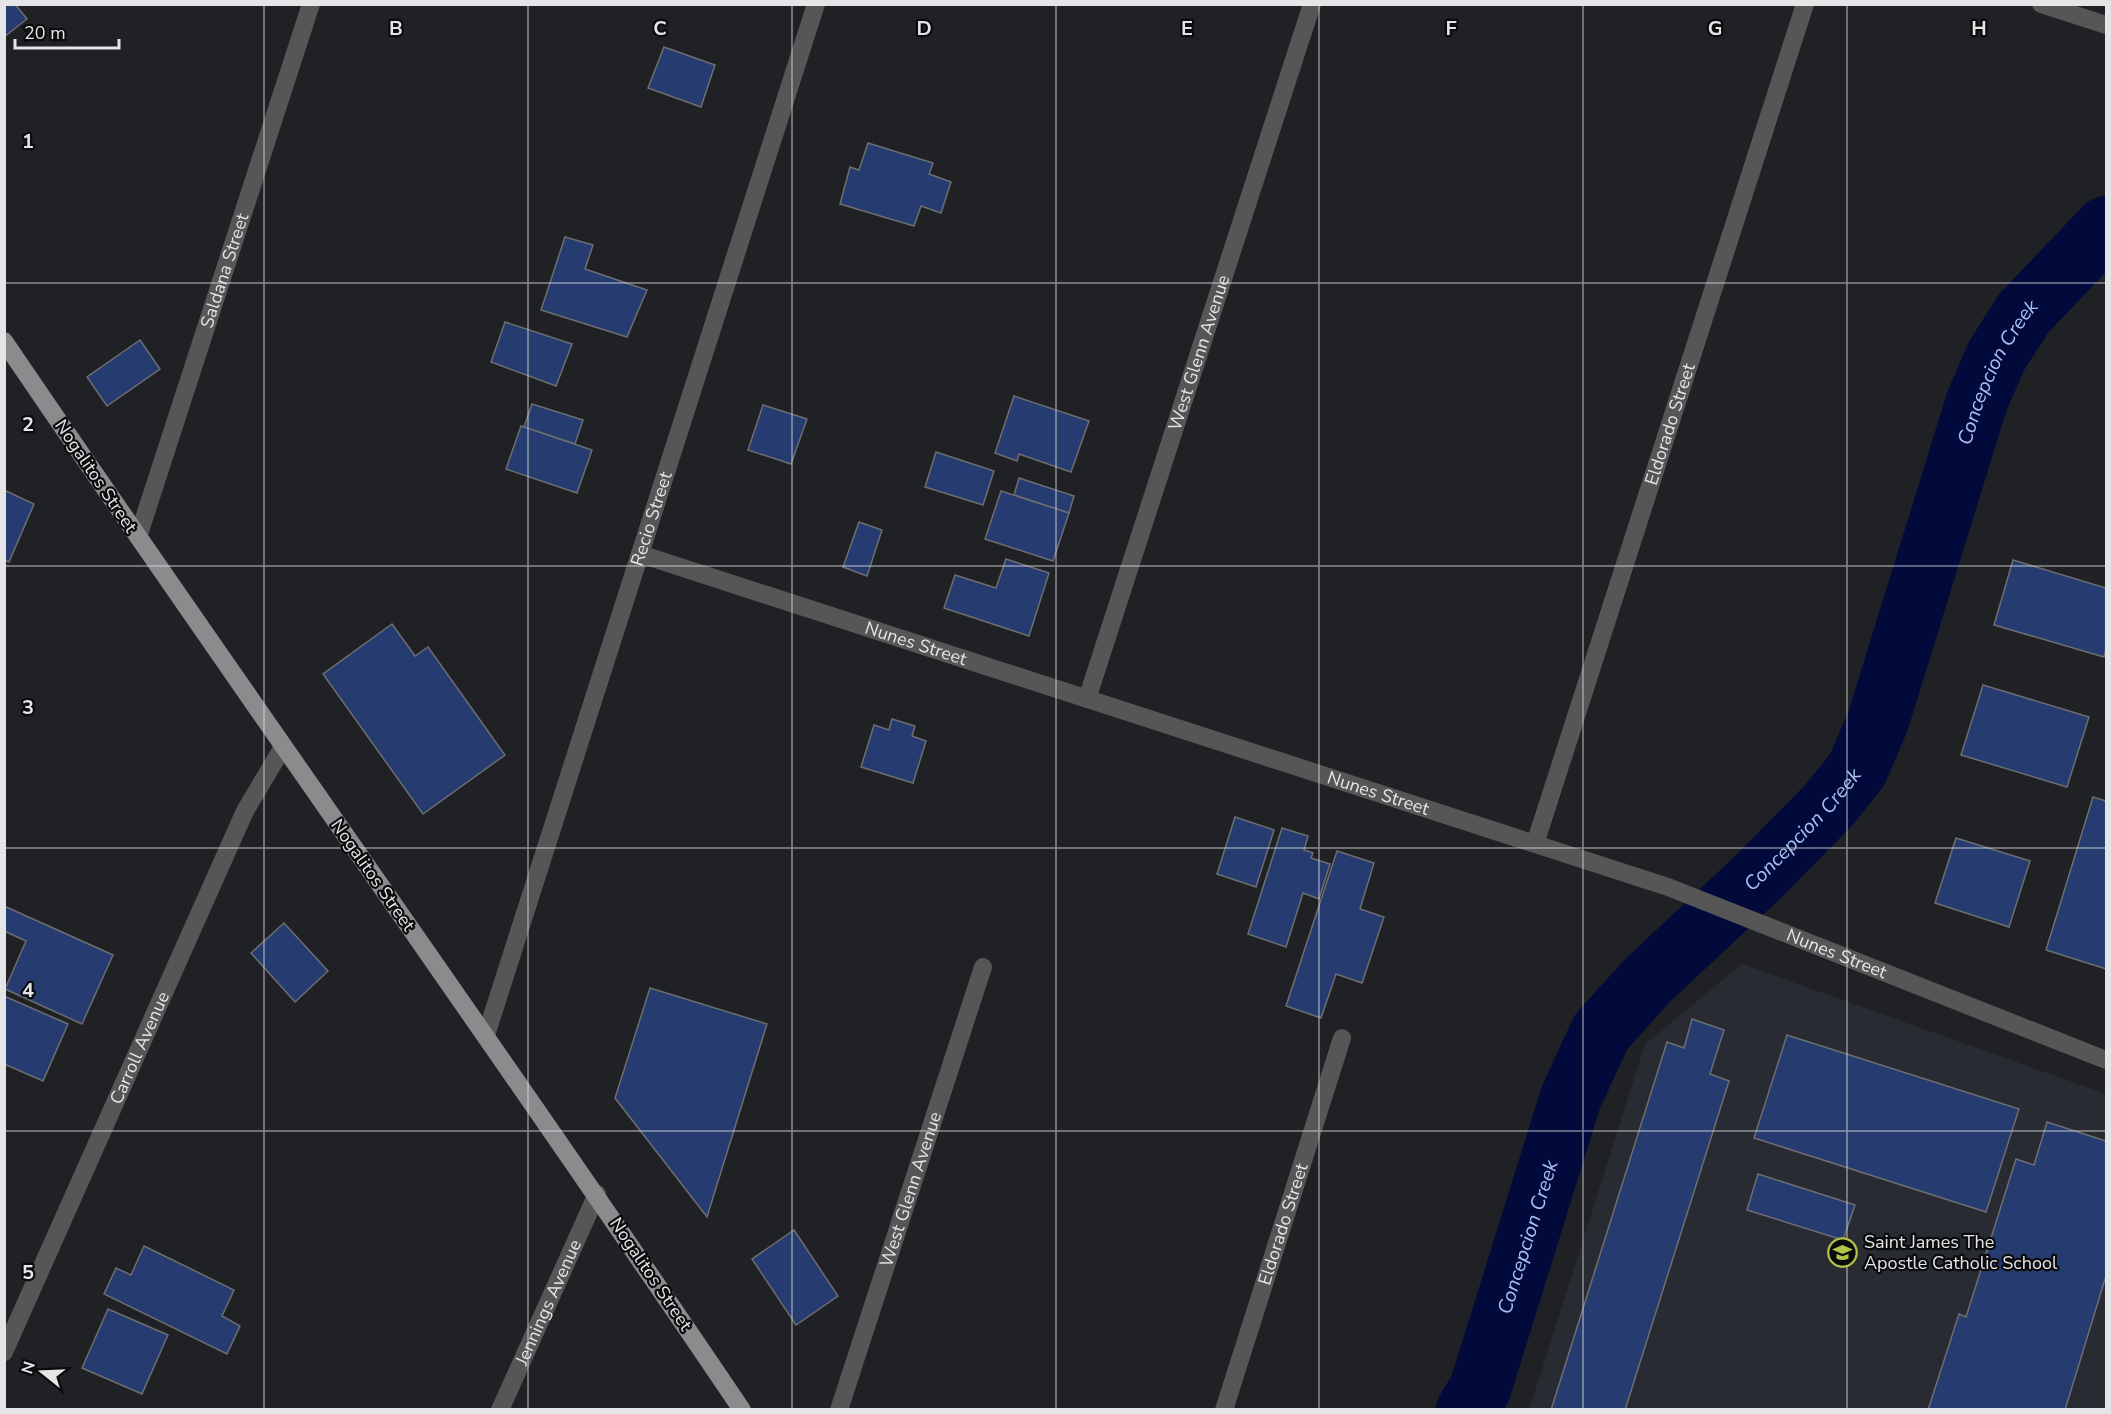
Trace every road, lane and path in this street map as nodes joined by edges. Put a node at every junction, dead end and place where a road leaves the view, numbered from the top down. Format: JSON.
{"nodes":[{"id":1,"x":311,"y":4,"type":"edge"},
{"id":2,"x":816,"y":4,"type":"edge"},
{"id":3,"x":1312,"y":4,"type":"edge"},
{"id":4,"x":1805,"y":4,"type":"edge"},
{"id":5,"x":2041,"y":4,"type":"edge"},
{"id":6,"x":2106,"y":25,"type":"edge"},
{"id":7,"x":4,"y":340,"type":"edge"},
{"id":8,"x":138,"y":537,"type":"junction"},
{"id":9,"x":640,"y":554,"type":"junction"},
{"id":10,"x":1087,"y":699,"type":"junction"},
{"id":11,"x":283,"y":747,"type":"junction"},
{"id":12,"x":1535,"y":844,"type":"junction"},
{"id":13,"x":983,"y":967,"type":"dead end"},
{"id":14,"x":486,"y":1035,"type":"junction"},
{"id":15,"x":1342,"y":1038,"type":"dead end"},
{"id":16,"x":2106,"y":1060,"type":"edge"},
{"id":17,"x":597,"y":1194,"type":"junction"},
{"id":18,"x":4,"y":1352,"type":"edge"},
{"id":19,"x":500,"y":1410,"type":"edge"},
{"id":20,"x":742,"y":1410,"type":"edge"},
{"id":21,"x":839,"y":1410,"type":"edge"},
{"id":22,"x":1224,"y":1410,"type":"edge"}],
"edges":[{"from":1,"to":8,"type":"street","name":"Saldana Street"},
{"from":2,"to":9,"type":"street","name":"Recio Street"},
{"from":3,"to":10,"type":"street","name":"West Glenn Avenue"},
{"from":4,"to":12,"type":"street","name":"Eldorado Street"},
{"from":5,"to":6,"type":"street"},
{"from":7,"to":8,"type":"main road","name":"Nogalitos Street"},
{"from":8,"to":11,"type":"main road","name":"Nogalitos Street"},
{"from":9,"to":10,"type":"street","name":"Nunes Street"},
{"from":9,"to":14,"type":"street","name":"Recio Street"},
{"from":10,"to":12,"type":"street","name":"Nunes Street"},
{"from":11,"to":14,"type":"main road","name":"Nogalitos Street"},
{"from":11,"to":18,"type":"street","name":"Carroll Avenue"},
{"from":12,"to":16,"type":"street","name":"Nunes Street"},
{"from":13,"to":21,"type":"street","name":"West Glenn Avenue"},
{"from":14,"to":17,"type":"main road","name":"Nogalitos Street"},
{"from":15,"to":22,"type":"street","name":"Eldorado Street"},
{"from":17,"to":19,"type":"street","name":"Jennings Avenue"},
{"from":17,"to":20,"type":"main road","name":"Nogalitos Street"}]}
